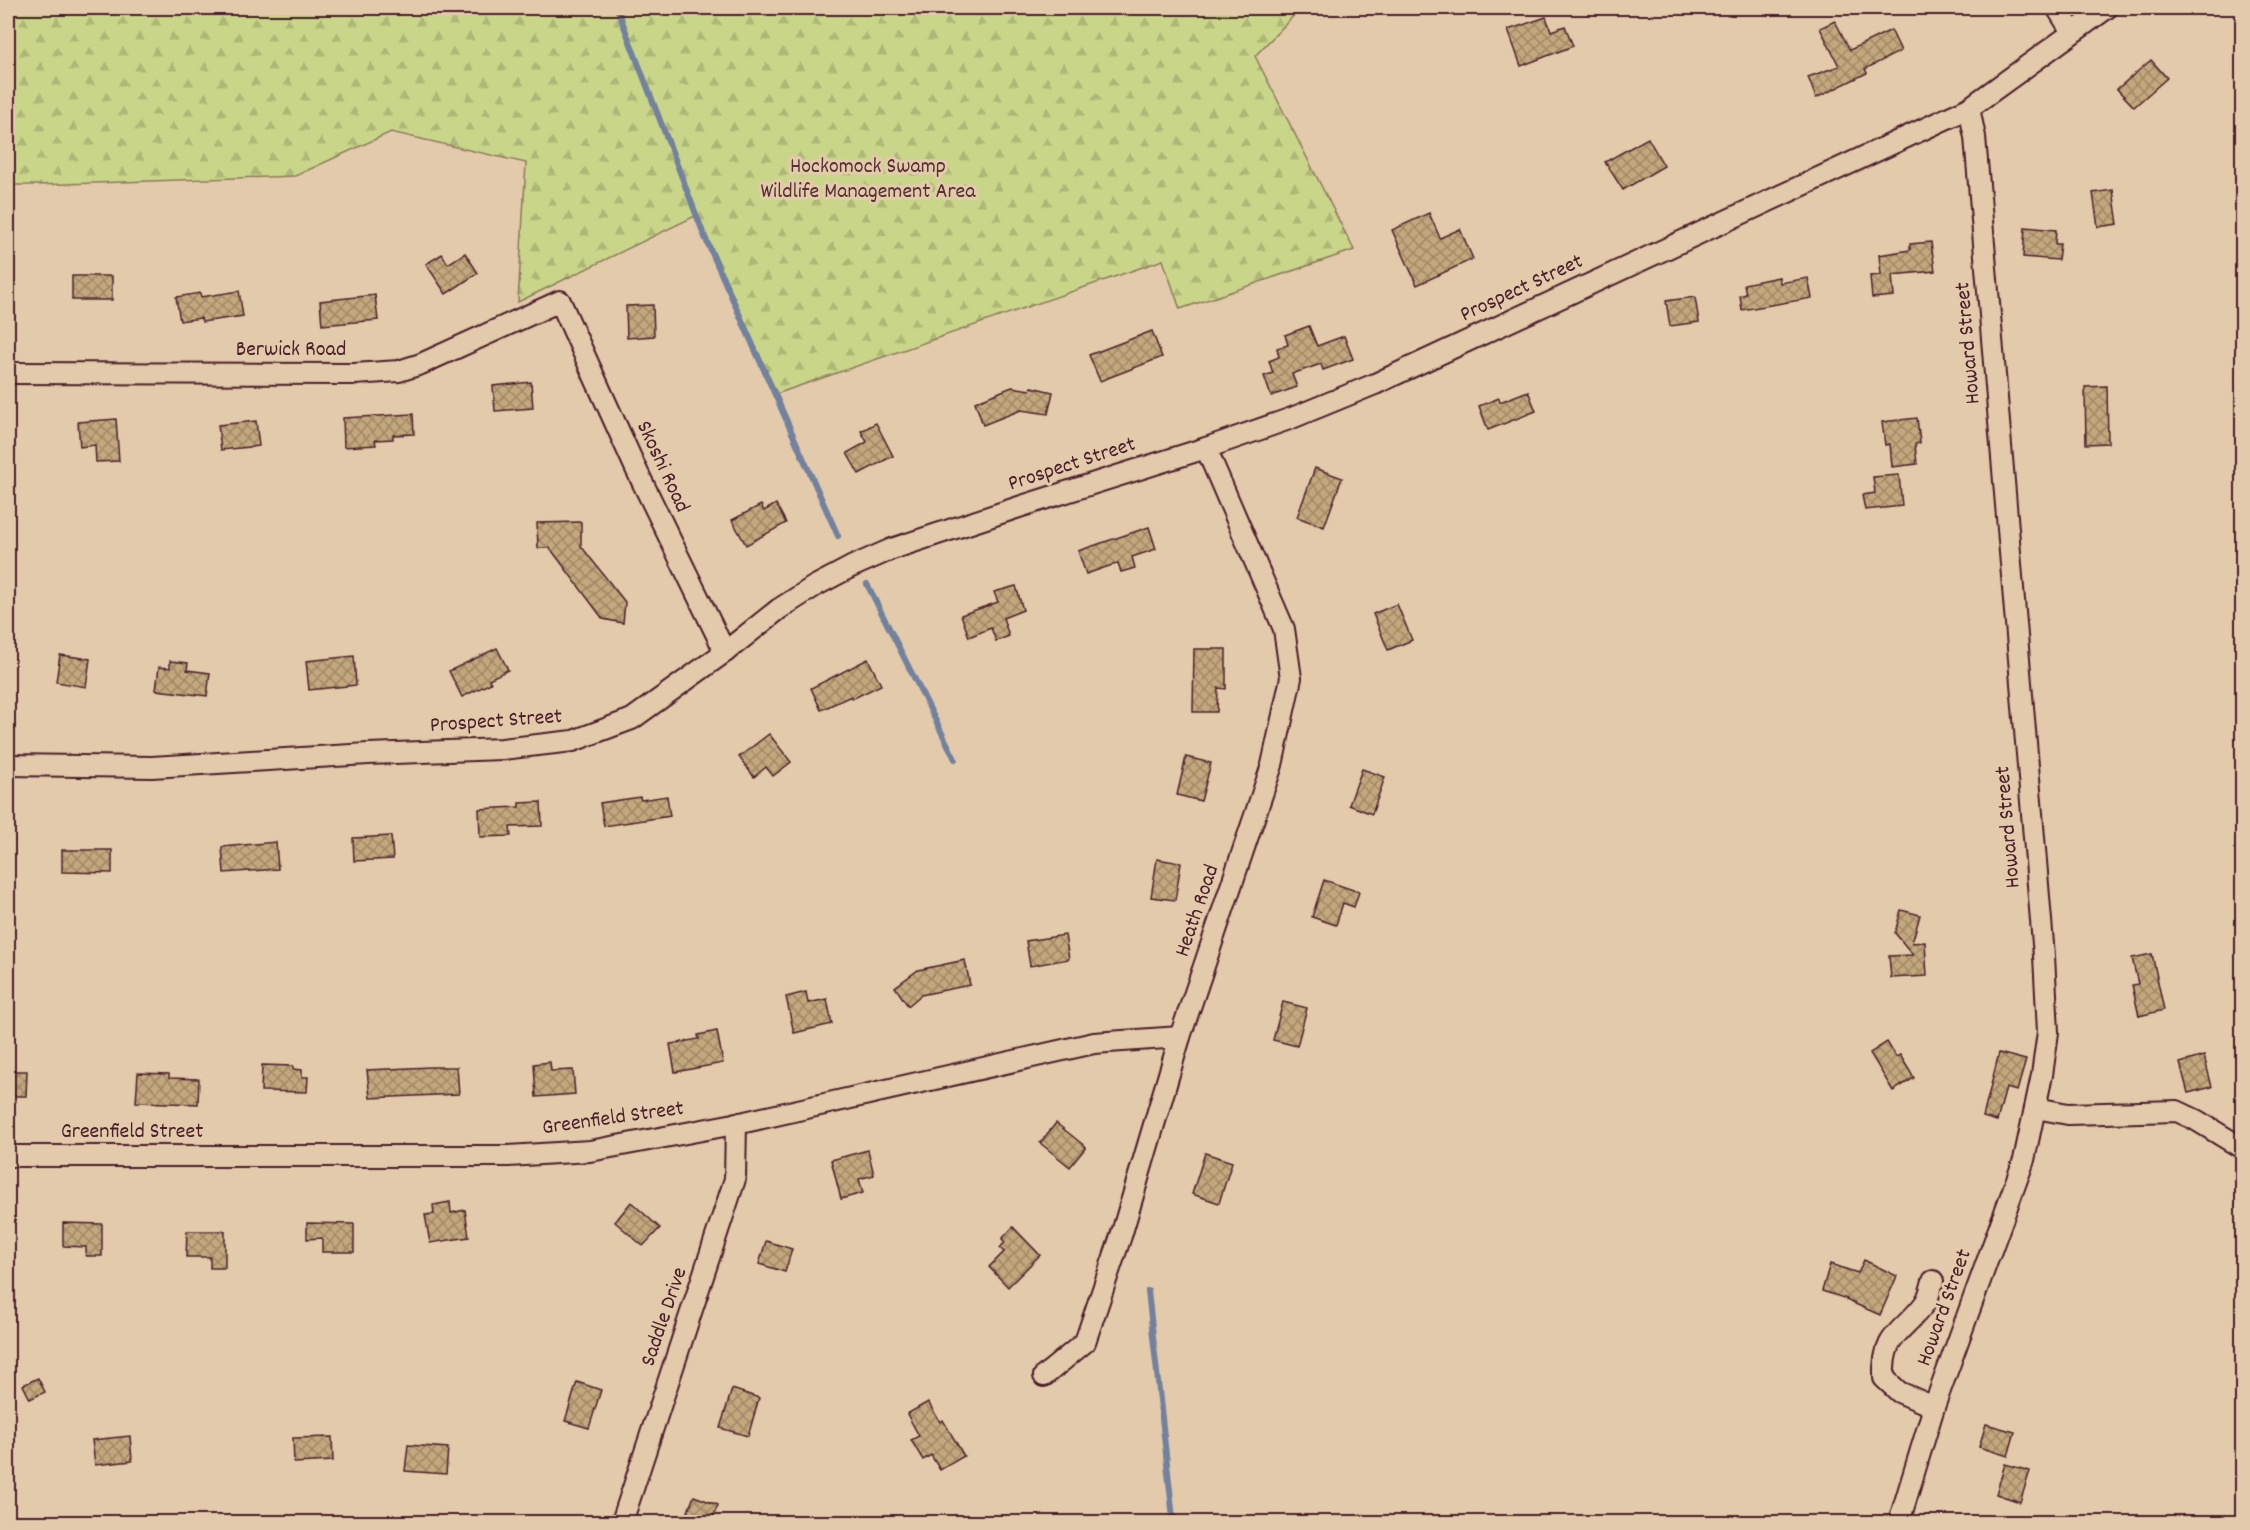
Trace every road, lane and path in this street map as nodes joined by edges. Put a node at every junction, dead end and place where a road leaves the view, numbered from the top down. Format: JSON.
{"nodes":[{"id":1,"x":2057,"y":8,"type":"edge"},
{"id":2,"x":2107,"y":8,"type":"edge"},
{"id":3,"x":2072,"y":32,"type":"junction"},
{"id":4,"x":1969,"y":108,"type":"junction"},
{"id":5,"x":560,"y":301,"type":"joint"},
{"id":6,"x":8,"y":373,"type":"edge"},
{"id":7,"x":1206,"y":448,"type":"junction"},
{"id":8,"x":725,"y":652,"type":"junction"},
{"id":9,"x":8,"y":765,"type":"edge"},
{"id":10,"x":1180,"y":1037,"type":"junction"},
{"id":11,"x":2036,"y":1108,"type":"junction"},
{"id":12,"x":736,"y":1123,"type":"junction"},
{"id":13,"x":2242,"y":1148,"type":"edge"},
{"id":14,"x":8,"y":1156,"type":"edge"},
{"id":15,"x":1933,"y":1281,"type":"dead end"},
{"id":16,"x":1044,"y":1376,"type":"dead end"},
{"id":17,"x":1934,"y":1407,"type":"junction"},
{"id":18,"x":622,"y":1522,"type":"edge"},
{"id":19,"x":1899,"y":1522,"type":"edge"}],
"edges":[{"from":1,"to":3,"type":"street"},
{"from":2,"to":3,"type":"street","name":"Prospect Street"},
{"from":3,"to":4,"type":"street","name":"Prospect Street"},
{"from":4,"to":7,"type":"street","name":"Prospect Street"},
{"from":4,"to":11,"type":"street","name":"Howard Street"},
{"from":5,"to":6,"type":"street","name":"Berwick Road"},
{"from":5,"to":8,"type":"street","name":"Skoshi Road"},
{"from":7,"to":8,"type":"street","name":"Prospect Street"},
{"from":7,"to":10,"type":"street","name":"Heath Road"},
{"from":8,"to":9,"type":"street","name":"Prospect Street"},
{"from":10,"to":12,"type":"street","name":"Greenfield Street"},
{"from":10,"to":16,"type":"street","name":"Heath Road"},
{"from":11,"to":13,"type":"street"},
{"from":11,"to":17,"type":"street","name":"Howard Street"},
{"from":12,"to":14,"type":"street","name":"Greenfield Street"},
{"from":12,"to":18,"type":"street","name":"Saddle Drive"},
{"from":15,"to":17,"type":"street"},
{"from":17,"to":19,"type":"street","name":"Howard Street"}]}
